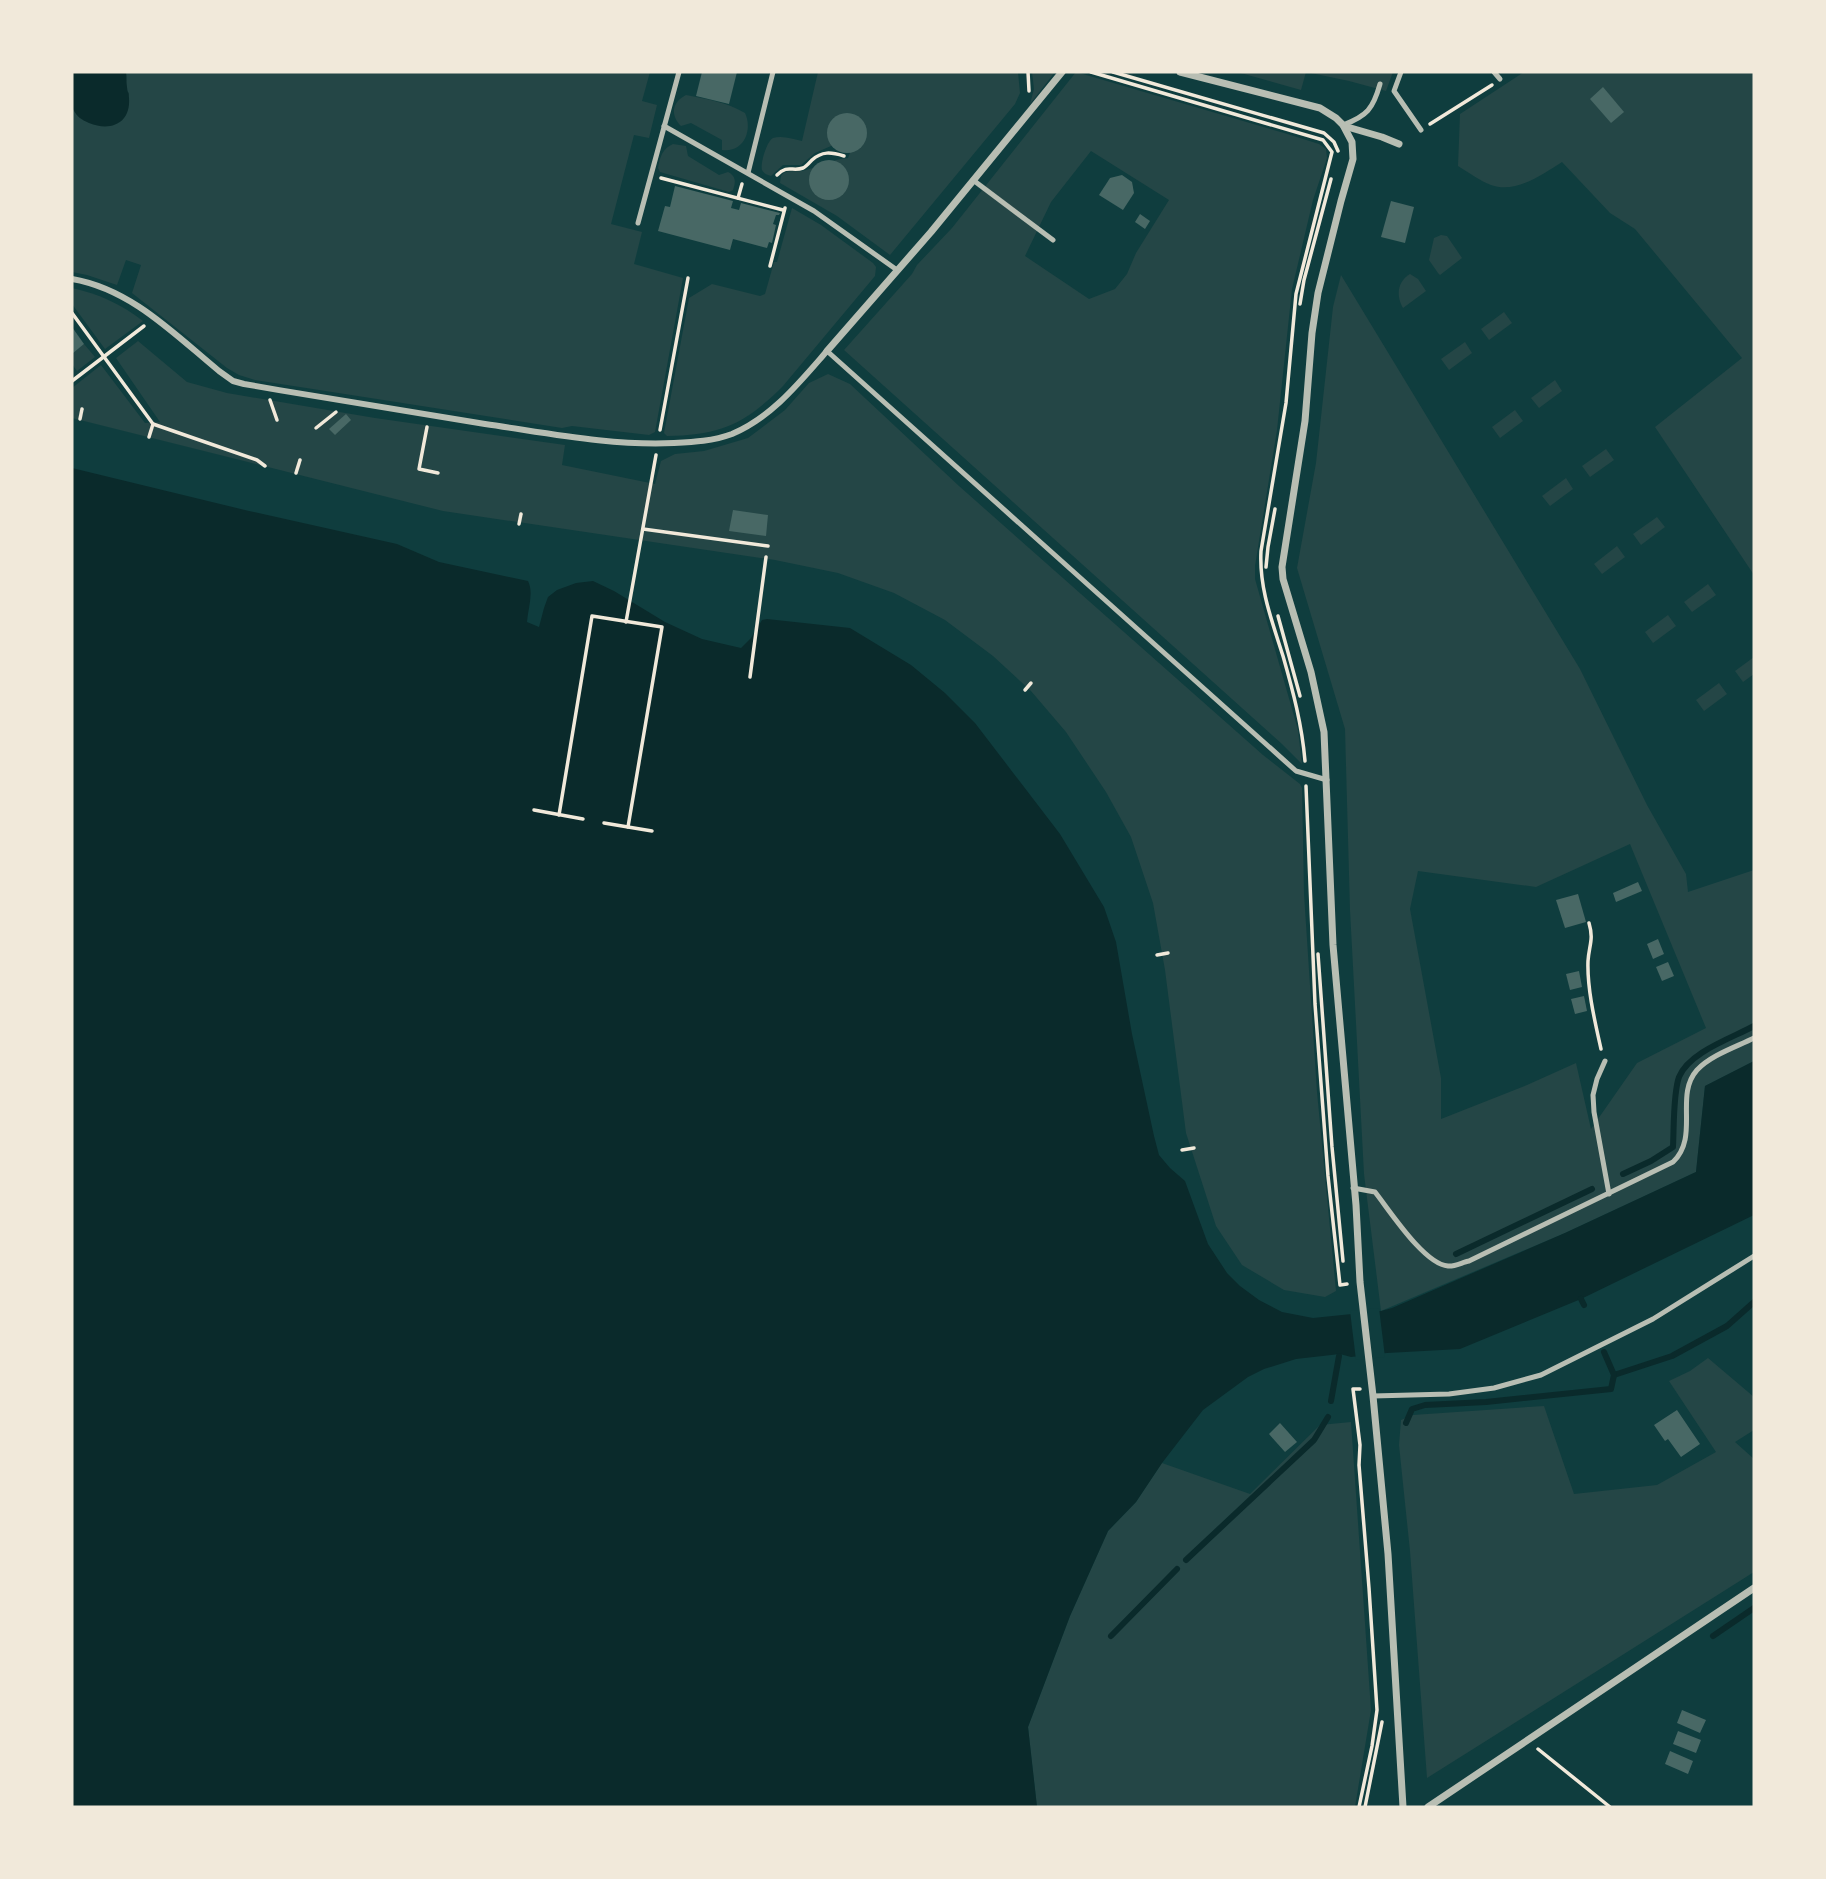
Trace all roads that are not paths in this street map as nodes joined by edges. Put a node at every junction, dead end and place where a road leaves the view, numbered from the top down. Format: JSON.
{"nodes":[{"id":1,"x":679,"y":72,"type":"edge"},
{"id":2,"x":773,"y":72,"type":"edge"},
{"id":3,"x":1062,"y":72,"type":"edge"},
{"id":4,"x":1180,"y":72,"type":"edge"},
{"id":5,"x":1401,"y":72,"type":"edge"},
{"id":6,"x":1494,"y":72,"type":"edge"},
{"id":7,"x":1500,"y":79,"type":"road end"},
{"id":8,"x":1380,"y":84,"type":"dead end"},
{"id":9,"x":1343,"y":125,"type":"junction"},
{"id":10,"x":664,"y":127,"type":"junction"},
{"id":11,"x":1421,"y":130,"type":"road end"},
{"id":12,"x":1399,"y":144,"type":"dead end"},
{"id":13,"x":748,"y":173,"type":"junction"},
{"id":14,"x":973,"y":180,"type":"junction"},
{"id":15,"x":638,"y":223,"type":"dead end"},
{"id":16,"x":1053,"y":240,"type":"dead end"},
{"id":17,"x":897,"y":270,"type":"junction"},
{"id":18,"x":72,"y":279,"type":"edge"},
{"id":19,"x":827,"y":351,"type":"junction"},
{"id":20,"x":1327,"y":780,"type":"junction"},
{"id":21,"x":1754,"y":1038,"type":"edge"},
{"id":22,"x":1605,"y":1061,"type":"road end"},
{"id":23,"x":1353,"y":1188,"type":"junction"},
{"id":24,"x":1609,"y":1194,"type":"junction"},
{"id":25,"x":1754,"y":1256,"type":"edge"},
{"id":26,"x":1373,"y":1396,"type":"junction"},
{"id":27,"x":1754,"y":1588,"type":"edge"},
{"id":28,"x":1403,"y":1807,"type":"edge"},
{"id":29,"x":1428,"y":1807,"type":"edge"}],
"edges":[{"from":1,"to":10,"type":"lane"},
{"from":2,"to":13,"type":"lane"},
{"from":3,"to":14,"type":"street"},
{"from":4,"to":9,"type":"street"},
{"from":5,"to":11,"type":"lane"},
{"from":6,"to":7,"type":"lane"},
{"from":8,"to":9,"type":"lane"},
{"from":9,"to":12,"type":"street"},
{"from":9,"to":20,"type":"street"},
{"from":10,"to":13,"type":"lane"},
{"from":10,"to":15,"type":"lane"},
{"from":13,"to":17,"type":"lane"},
{"from":14,"to":16,"type":"lane"},
{"from":14,"to":17,"type":"street"},
{"from":17,"to":19,"type":"street"},
{"from":18,"to":19,"type":"street"},
{"from":19,"to":20,"type":"lane"},
{"from":20,"to":23,"type":"street"},
{"from":21,"to":24,"type":"lane"},
{"from":22,"to":24,"type":"lane"},
{"from":23,"to":24,"type":"lane"},
{"from":23,"to":26,"type":"street"},
{"from":25,"to":26,"type":"lane"},
{"from":26,"to":28,"type":"street"},
{"from":27,"to":29,"type":"street"}]}
